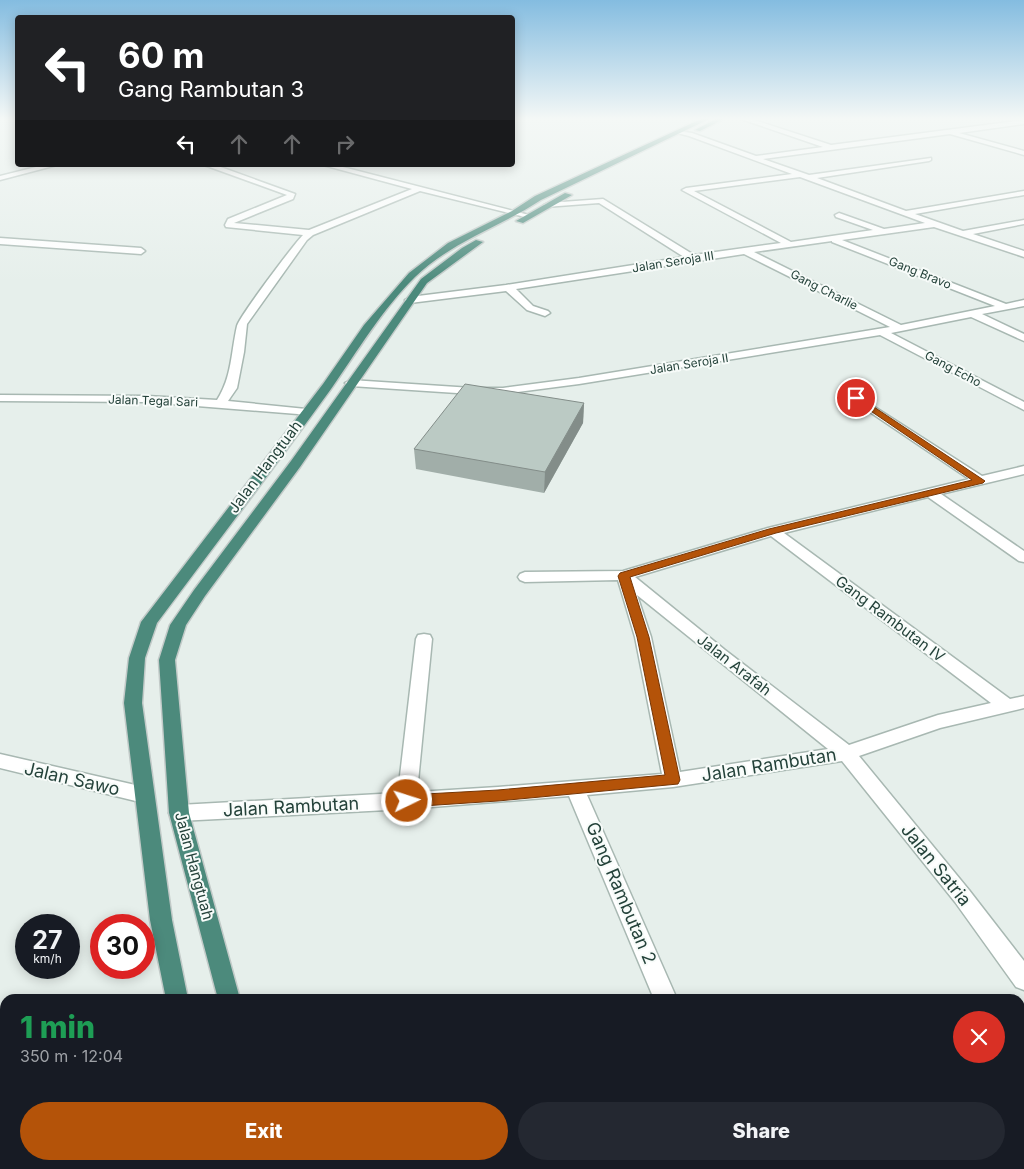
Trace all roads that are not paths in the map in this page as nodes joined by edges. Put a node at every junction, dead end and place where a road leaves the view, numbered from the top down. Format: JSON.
{"nodes":[{"id":1,"x":18,"y":174,"type":"edge"},
{"id":2,"x":232,"y":174,"type":"edge"},
{"id":3,"x":362,"y":174,"type":"edge"},
{"id":4,"x":593,"y":174,"type":"edge"},
{"id":5,"x":608,"y":174,"type":"edge"},
{"id":6,"x":799,"y":174,"type":"edge"},
{"id":7,"x":825,"y":174,"type":"edge"},
{"id":8,"x":806,"y":176,"type":"junction"},
{"id":9,"x":0,"y":178,"type":"edge"},
{"id":10,"x":420,"y":188,"type":"junction"},
{"id":11,"x":1024,"y":193,"type":"edge"},
{"id":12,"x":548,"y":206,"type":"junction"},
{"id":13,"x":515,"y":213,"type":"junction"},
{"id":14,"x":839,"y":214,"type":"dead end"},
{"id":15,"x":906,"y":214,"type":"junction"},
{"id":16,"x":529,"y":216,"type":"junction"},
{"id":17,"x":1024,"y":222,"type":"edge"},
{"id":18,"x":935,"y":224,"type":"junction"},
{"id":19,"x":884,"y":231,"type":"junction"},
{"id":20,"x":310,"y":233,"type":"junction"},
{"id":21,"x":963,"y":234,"type":"junction"},
{"id":22,"x":834,"y":239,"type":"junction"},
{"id":23,"x":0,"y":241,"type":"edge"},
{"id":24,"x":791,"y":245,"type":"junction"},
{"id":25,"x":141,"y":251,"type":"dead end"},
{"id":26,"x":747,"y":252,"type":"junction"},
{"id":27,"x":1024,"y":254,"type":"edge"},
{"id":28,"x":692,"y":258,"type":"junction"},
{"id":29,"x":506,"y":288,"type":"junction"},
{"id":30,"x":410,"y":300,"type":"junction"},
{"id":31,"x":1024,"y":303,"type":"edge"},
{"id":32,"x":1006,"y":307,"type":"junction"},
{"id":33,"x":545,"y":312,"type":"dead end"},
{"id":34,"x":973,"y":314,"type":"junction"},
{"id":35,"x":368,"y":327,"type":"junction"},
{"id":36,"x":900,"y":328,"type":"junction"},
{"id":37,"x":389,"y":330,"type":"junction"},
{"id":38,"x":881,"y":332,"type":"junction"},
{"id":39,"x":1024,"y":338,"type":"edge"},
{"id":40,"x":351,"y":383,"type":"junction"},
{"id":41,"x":0,"y":398,"type":"edge"},
{"id":42,"x":856,"y":398,"type":"dead end"},
{"id":43,"x":220,"y":403,"type":"junction"},
{"id":44,"x":1024,"y":407,"type":"edge"},
{"id":45,"x":306,"y":413,"type":"junction"},
{"id":46,"x":1024,"y":470,"type":"edge"},
{"id":47,"x":980,"y":481,"type":"junction"},
{"id":48,"x":930,"y":493,"type":"junction"},
{"id":49,"x":773,"y":531,"type":"junction"},
{"id":50,"x":1024,"y":558,"type":"edge"},
{"id":51,"x":624,"y":576,"type":"junction"},
{"id":52,"x":525,"y":577,"type":"dead end"},
{"id":53,"x":424,"y":638,"type":"dead end"},
{"id":54,"x":1015,"y":704,"type":"edge"},
{"id":55,"x":846,"y":752,"type":"junction"},
{"id":56,"x":0,"y":762,"type":"edge"},
{"id":57,"x":673,"y":780,"type":"junction"},
{"id":58,"x":575,"y":788,"type":"junction"},
{"id":59,"x":144,"y":796,"type":"junction"},
{"id":60,"x":407,"y":801,"type":"junction"},
{"id":61,"x":178,"y":813,"type":"junction"},
{"id":62,"x":1024,"y":979,"type":"edge"},
{"id":63,"x":175,"y":994,"type":"edge"},
{"id":64,"x":228,"y":994,"type":"edge"},
{"id":65,"x":664,"y":994,"type":"edge"}],
"edges":[{"from":1,"to":9,"type":"street"},
{"from":2,"to":20,"type":"street"},
{"from":3,"to":10,"type":"street"},
{"from":4,"to":13,"type":"highway","name":"Jalan Hangtuah"},
{"from":5,"to":12,"type":"highway","name":"Jalan Hangtuah"},
{"from":6,"to":8,"type":"street"},
{"from":7,"to":8,"type":"street"},
{"from":8,"to":15,"type":"street"},
{"from":8,"to":24,"type":"street"},
{"from":10,"to":13,"type":"street"},
{"from":10,"to":20,"type":"street"},
{"from":11,"to":15,"type":"street"},
{"from":12,"to":16,"type":"highway","name":"Jalan Hangtuah"},
{"from":12,"to":28,"type":"street"},
{"from":13,"to":16,"type":"street"},
{"from":13,"to":35,"type":"highway","name":"Jalan Hangtuah"},
{"from":14,"to":19,"type":"street"},
{"from":15,"to":18,"type":"street"},
{"from":16,"to":30,"type":"highway","name":"Jalan Hangtuah"},
{"from":17,"to":21,"type":"street"},
{"from":18,"to":19,"type":"street","name":"Jalan Seroja III"},
{"from":18,"to":21,"type":"street"},
{"from":19,"to":22,"type":"street","name":"Jalan Seroja III"},
{"from":20,"to":43,"type":"street"},
{"from":21,"to":27,"type":"street"},
{"from":22,"to":24,"type":"street","name":"Jalan Seroja III"},
{"from":22,"to":32,"type":"street","name":"Gang Bravo"},
{"from":23,"to":25,"type":"street"},
{"from":24,"to":26,"type":"street","name":"Jalan Seroja III"},
{"from":26,"to":28,"type":"street","name":"Jalan Seroja III"},
{"from":26,"to":36,"type":"street","name":"Gang Charlie"},
{"from":28,"to":29,"type":"street","name":"Jalan Seroja III"},
{"from":29,"to":30,"type":"street","name":"Jalan Seroja III"},
{"from":29,"to":33,"type":"street"},
{"from":30,"to":37,"type":"highway","name":"Jalan Hangtuah"},
{"from":31,"to":32,"type":"street","name":"Jalan Seroja II"},
{"from":32,"to":34,"type":"street","name":"Jalan Seroja II"},
{"from":34,"to":36,"type":"street","name":"Jalan Seroja II"},
{"from":34,"to":39,"type":"street"},
{"from":35,"to":37,"type":"highway"},
{"from":35,"to":45,"type":"highway","name":"Jalan Hangtuah"},
{"from":36,"to":38,"type":"street","name":"Jalan Seroja II"},
{"from":37,"to":40,"type":"highway","name":"Jalan Hangtuah"},
{"from":38,"to":40,"type":"street","name":"Jalan Seroja II"},
{"from":38,"to":44,"type":"street","name":"Gang Echo"},
{"from":40,"to":61,"type":"highway","name":"Jalan Hangtuah"},
{"from":41,"to":43,"type":"street","name":"Jalan Tegal Sari"},
{"from":42,"to":47,"type":"street"},
{"from":43,"to":45,"type":"street","name":"Jalan Tegal Sari"},
{"from":45,"to":59,"type":"highway","name":"Jalan Hangtuah"},
{"from":46,"to":47,"type":"street"},
{"from":47,"to":48,"type":"street"},
{"from":48,"to":49,"type":"street"},
{"from":48,"to":50,"type":"street"},
{"from":49,"to":51,"type":"street"},
{"from":49,"to":54,"type":"street","name":"Gang Rambutan IV"},
{"from":51,"to":52,"type":"street"},
{"from":51,"to":55,"type":"street","name":"Jalan Arafah"},
{"from":51,"to":57,"type":"street"},
{"from":53,"to":60,"type":"street"},
{"from":54,"to":55,"type":"street","name":"Jalan Rambutan"},
{"from":55,"to":57,"type":"street","name":"Jalan Rambutan"},
{"from":55,"to":62,"type":"street","name":"Jalan Satria"},
{"from":56,"to":59,"type":"street","name":"Jalan Sawo"},
{"from":57,"to":58,"type":"street","name":"Jalan Rambutan"},
{"from":58,"to":60,"type":"street","name":"Jalan Rambutan"},
{"from":58,"to":65,"type":"street","name":"Gang Rambutan 2"},
{"from":59,"to":63,"type":"highway","name":"Jalan Hangtuah"},
{"from":60,"to":61,"type":"street","name":"Jalan Rambutan"},
{"from":61,"to":64,"type":"highway","name":"Jalan Hangtuah"}]}
